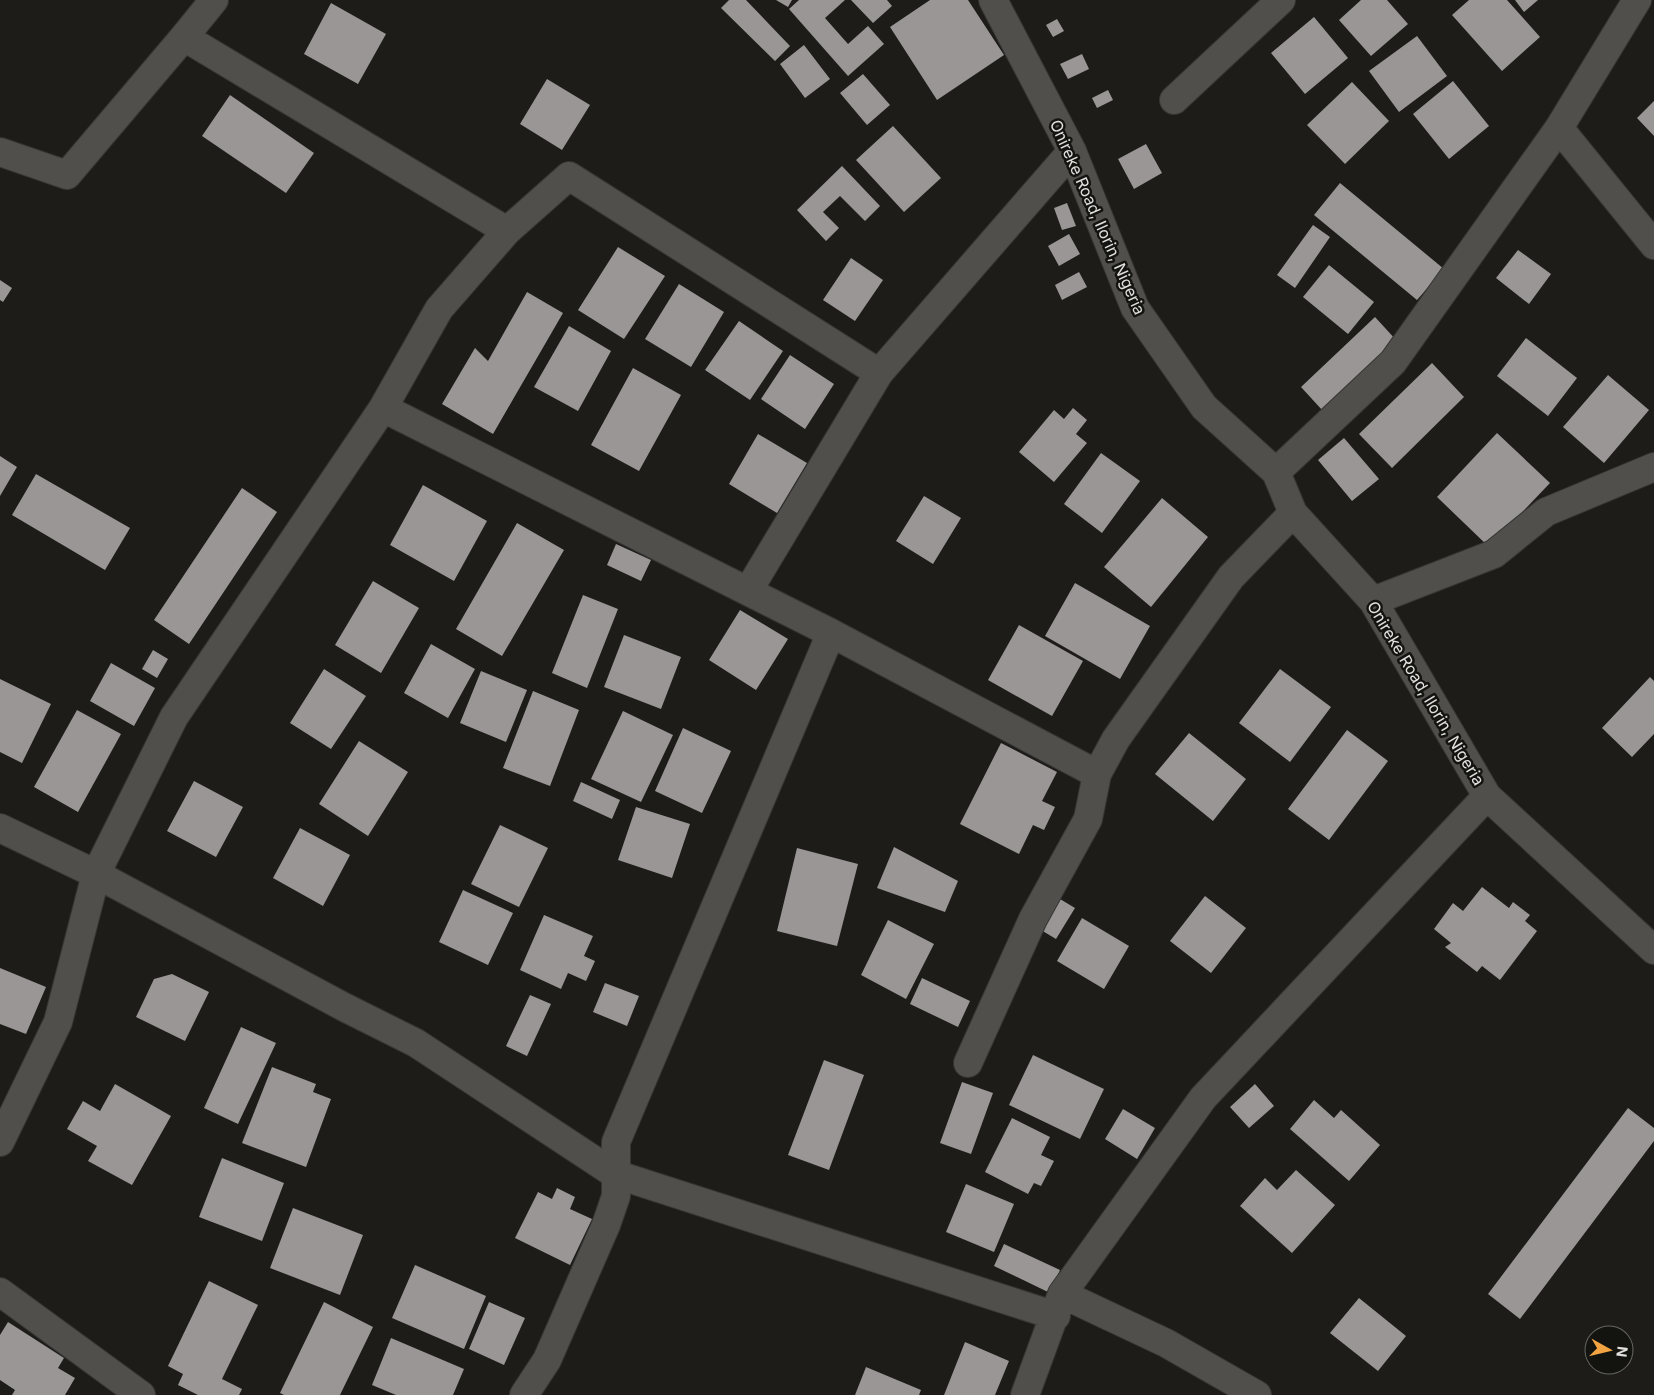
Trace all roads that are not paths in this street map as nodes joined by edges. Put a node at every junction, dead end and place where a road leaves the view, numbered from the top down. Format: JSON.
{"nodes":[{"id":1,"x":214,"y":0,"type":"edge"},
{"id":2,"x":993,"y":0,"type":"edge"},
{"id":3,"x":1281,"y":0,"type":"edge"},
{"id":4,"x":1637,"y":0,"type":"edge"},
{"id":5,"x":184,"y":37,"type":"junction"},
{"id":6,"x":1174,"y":100,"type":"dead end"},
{"id":7,"x":1559,"y":128,"type":"junction"},
{"id":8,"x":1072,"y":151,"type":"junction"},
{"id":9,"x":0,"y":152,"type":"edge"},
{"id":10,"x":507,"y":231,"type":"junction"},
{"id":11,"x":1654,"y":245,"type":"edge"},
{"id":12,"x":879,"y":373,"type":"junction"},
{"id":13,"x":383,"y":408,"type":"junction"},
{"id":14,"x":1654,"y":467,"type":"edge"},
{"id":15,"x":1276,"y":472,"type":"junction"},
{"id":16,"x":1293,"y":512,"type":"junction"},
{"id":17,"x":748,"y":591,"type":"junction"},
{"id":18,"x":1373,"y":601,"type":"junction"},
{"id":19,"x":831,"y":633,"type":"junction"},
{"id":20,"x":1097,"y":774,"type":"junction"},
{"id":21,"x":1487,"y":796,"type":"junction"},
{"id":22,"x":0,"y":828,"type":"edge"},
{"id":23,"x":96,"y":874,"type":"junction"},
{"id":24,"x":1650,"y":936,"type":"edge"},
{"id":25,"x":968,"y":1063,"type":"dead end"},
{"id":26,"x":0,"y":1142,"type":"edge"},
{"id":27,"x":615,"y":1174,"type":"junction"},
{"id":28,"x":0,"y":1292,"type":"edge"},
{"id":29,"x":1059,"y":1305,"type":"junction"},
{"id":30,"x":141,"y":1395,"type":"edge"},
{"id":31,"x":524,"y":1395,"type":"edge"},
{"id":32,"x":1025,"y":1395,"type":"edge"},
{"id":33,"x":1257,"y":1395,"type":"edge"}],
"edges":[{"from":1,"to":5,"type":"street"},
{"from":2,"to":8,"type":"street","name":"Onireke Road, Ilorin, Nigeria"},
{"from":3,"to":6,"type":"street"},
{"from":4,"to":7,"type":"street"},
{"from":5,"to":9,"type":"street"},
{"from":5,"to":10,"type":"street"},
{"from":7,"to":11,"type":"street"},
{"from":7,"to":15,"type":"street"},
{"from":8,"to":12,"type":"street"},
{"from":8,"to":15,"type":"street","name":"Onireke Road, Ilorin, Nigeria"},
{"from":10,"to":12,"type":"street"},
{"from":10,"to":13,"type":"street"},
{"from":12,"to":17,"type":"street"},
{"from":13,"to":17,"type":"street"},
{"from":13,"to":23,"type":"street"},
{"from":14,"to":18,"type":"street"},
{"from":15,"to":16,"type":"street","name":"Onireke Road, Ilorin, Nigeria"},
{"from":16,"to":18,"type":"street","name":"Onireke Road, Ilorin, Nigeria"},
{"from":16,"to":20,"type":"street"},
{"from":17,"to":19,"type":"street"},
{"from":18,"to":21,"type":"street","name":"Onireke Road, Ilorin, Nigeria"},
{"from":19,"to":20,"type":"street"},
{"from":19,"to":27,"type":"street"},
{"from":20,"to":25,"type":"street"},
{"from":21,"to":24,"type":"street","name":"Onireke Road, Ilorin, Nigeria"},
{"from":21,"to":29,"type":"street"},
{"from":22,"to":23,"type":"street"},
{"from":23,"to":26,"type":"street"},
{"from":23,"to":27,"type":"street"},
{"from":27,"to":29,"type":"street"},
{"from":27,"to":31,"type":"street"},
{"from":28,"to":30,"type":"street"},
{"from":29,"to":32,"type":"street"},
{"from":29,"to":33,"type":"street"}]}
